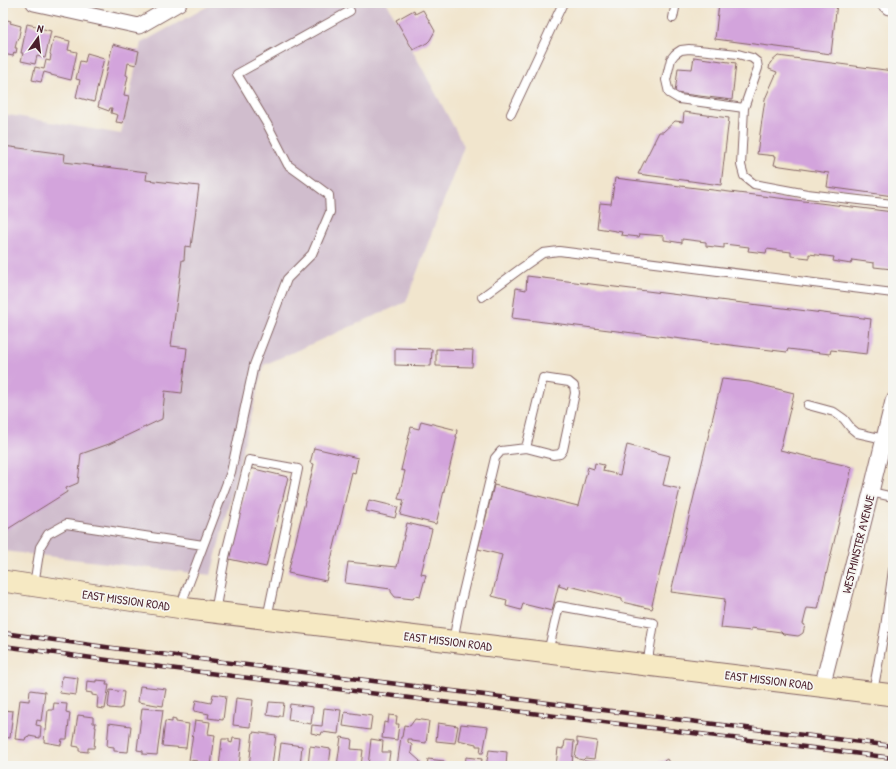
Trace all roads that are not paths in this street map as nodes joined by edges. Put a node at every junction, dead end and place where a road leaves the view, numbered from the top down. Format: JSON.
{"nodes":[{"id":1,"x":34,"y":3,"type":"edge"},
{"id":2,"x":179,"y":3,"type":"edge"},
{"id":3,"x":563,"y":3,"type":"edge"},
{"id":4,"x":676,"y":3,"type":"edge"},
{"id":5,"x":879,"y":3,"type":"edge"},
{"id":6,"x":350,"y":11,"type":"dead end"},
{"id":7,"x":893,"y":11,"type":"edge"},
{"id":8,"x":673,"y":18,"type":"dead end"},
{"id":9,"x":744,"y":108,"type":"junction"},
{"id":10,"x":511,"y":114,"type":"dead end"},
{"id":11,"x":893,"y":204,"type":"edge"},
{"id":12,"x":893,"y":293,"type":"edge"},
{"id":13,"x":482,"y":298,"type":"dead end"},
{"id":14,"x":893,"y":401,"type":"edge"},
{"id":15,"x":808,"y":405,"type":"dead end"},
{"id":16,"x":884,"y":439,"type":"junction"},
{"id":17,"x":526,"y":448,"type":"junction"},
{"id":18,"x":871,"y":492,"type":"junction"},
{"id":19,"x":893,"y":497,"type":"edge"},
{"id":20,"x":203,"y":545,"type":"junction"},
{"id":21,"x":893,"y":570,"type":"edge"},
{"id":22,"x":3,"y":581,"type":"edge"},
{"id":23,"x":34,"y":586,"type":"junction"},
{"id":24,"x":180,"y":607,"type":"junction"},
{"id":25,"x":215,"y":612,"type":"junction"},
{"id":26,"x":267,"y":619,"type":"junction"},
{"id":27,"x":889,"y":628,"type":"edge"},
{"id":28,"x":453,"y":642,"type":"junction"},
{"id":29,"x":547,"y":653,"type":"junction"},
{"id":30,"x":647,"y":665,"type":"junction"},
{"id":31,"x":822,"y":687,"type":"junction"},
{"id":32,"x":883,"y":694,"type":"edge"}],
"edges":[{"from":1,"to":2,"type":"street"},
{"from":3,"to":10,"type":"lane"},
{"from":4,"to":8,"type":"lane"},
{"from":5,"to":7,"type":"lane"},
{"from":6,"to":20,"type":"lane"},
{"from":9,"to":9,"type":"lane"},
{"from":9,"to":11,"type":"lane"},
{"from":12,"to":13,"type":"lane"},
{"from":14,"to":16,"type":"street","name":"WESTMINSTER AVENUE"},
{"from":15,"to":16,"type":"lane"},
{"from":16,"to":18,"type":"street","name":"WESTMINSTER AVENUE"},
{"from":17,"to":17,"type":"lane"},
{"from":17,"to":28,"type":"lane"},
{"from":18,"to":19,"type":"lane"},
{"from":18,"to":31,"type":"street","name":"WESTMINSTER AVENUE"},
{"from":20,"to":23,"type":"lane"},
{"from":20,"to":24,"type":"lane"},
{"from":21,"to":27,"type":"lane"},
{"from":22,"to":23,"type":"main road","name":"EAST MISSION ROAD"},
{"from":23,"to":24,"type":"main road","name":"EAST MISSION ROAD"},
{"from":24,"to":25,"type":"main road","name":"EAST MISSION ROAD"},
{"from":25,"to":26,"type":"main road","name":"EAST MISSION ROAD"},
{"from":25,"to":26,"type":"lane"},
{"from":26,"to":28,"type":"main road","name":"EAST MISSION ROAD"},
{"from":27,"to":32,"type":"lane"},
{"from":28,"to":29,"type":"main road","name":"EAST MISSION ROAD"},
{"from":29,"to":30,"type":"main road","name":"EAST MISSION ROAD"},
{"from":29,"to":30,"type":"lane"},
{"from":30,"to":31,"type":"main road","name":"EAST MISSION ROAD"},
{"from":31,"to":32,"type":"main road","name":"EAST MISSION ROAD"}]}
